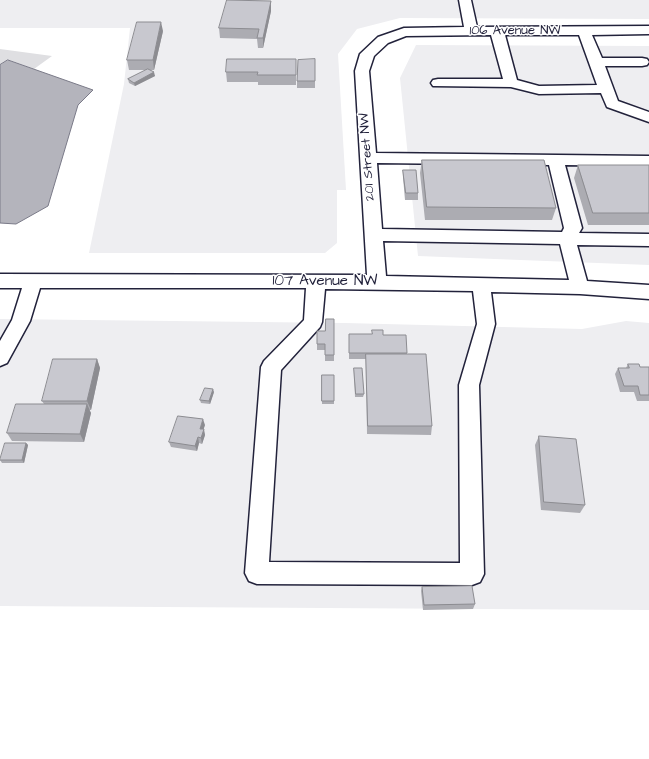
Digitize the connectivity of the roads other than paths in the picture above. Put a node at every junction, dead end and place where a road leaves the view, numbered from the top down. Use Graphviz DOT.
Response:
graph roads {
  1 [pos="465,0"];
  2 [pos="584,30"];
  3 [pos="649,30"];
  4 [pos="471,31"];
  5 [pos="497,31"];
  6 [pos="383,40"];
  7 [pos="596,62"];
  8 [pos="642,62"];
  9 [pos="438,83"];
  10 [pos="511,83"];
  11 [pos="606,89"];
  12 [pos="649,117"];
  13 [pos="368,158"];
  14 [pos="556,160"];
  15 [pos="649,161"];
  16 [pos="373,235"];
  17 [pos="567,239"];
  18 [pos="649,240"];
  19 [pos="0,281"];
  20 [pos="33,281"];
  21 [pos="316,282"];
  22 [pos="377,282"];
  23 [pos="481,285"];
  24 [pos="580,287"];
  25 [pos="649,292"];
  26 [pos="0,358"];
  1 -- 4 [label="street"];
  2 -- 3 [label="street, 106 Avenue NW"];
  2 -- 5 [label="street, 106 Avenue NW"];
  2 -- 7 [label="street"];
  4 -- 5 [label="street, 106 Avenue NW"];
  4 -- 6 [label="street, 106 Avenue NW"];
  5 -- 10 [label="street"];
  6 -- 13 [label="street, 201 Street NW"];
  7 -- 8 [label="street"];
  7 -- 11 [label="street"];
  9 -- 10 [label="street"];
  10 -- 11 [label="street"];
  11 -- 12 [label="street"];
  13 -- 14 [label="street"];
  13 -- 16 [label="street, 201 Street NW"];
  14 -- 15 [label="street"];
  14 -- 17 [label="street"];
  16 -- 17 [label="street"];
  16 -- 22 [label="street, 201 Street NW"];
  17 -- 18 [label="street"];
  17 -- 24 [label="street"];
  19 -- 20 [label="street, 107 Avenue NW"];
  20 -- 21 [label="street, 107 Avenue NW"];
  20 -- 26 [label="street"];
  21 -- 22 [label="street, 107 Avenue NW"];
  21 -- 23 [label="street"];
  22 -- 23 [label="street, 107 Avenue NW"];
  23 -- 24 [label="street, 107 Avenue NW"];
  24 -- 25 [label="street, 107 Avenue NW"];
}
